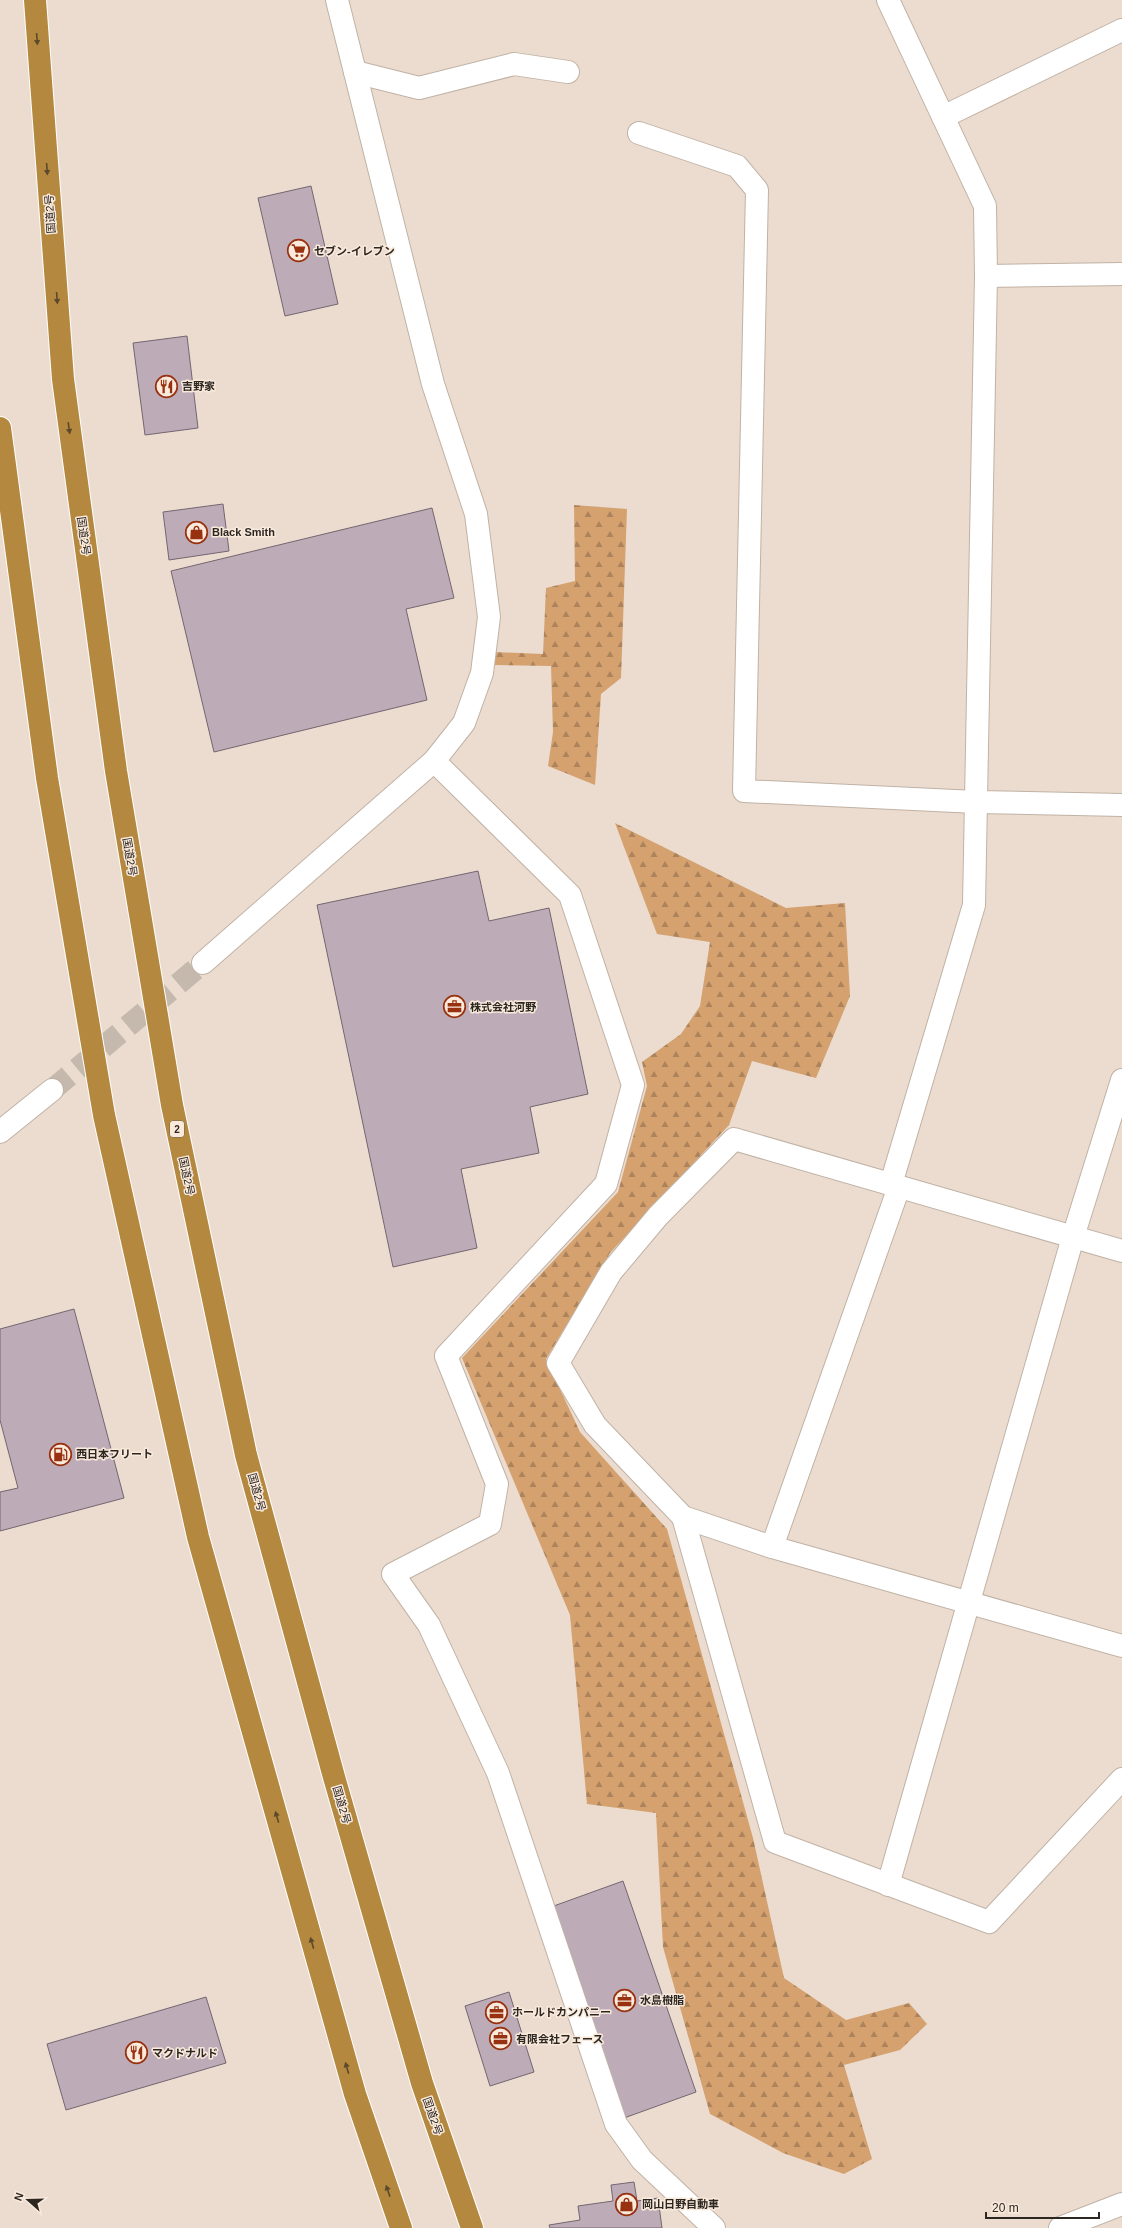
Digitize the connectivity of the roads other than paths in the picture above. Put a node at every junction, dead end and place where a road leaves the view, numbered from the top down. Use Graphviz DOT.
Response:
graph roads {
  1 [pos="35,0"];
  2 [pos="337,0"];
  3 [pos="888,0"];
  4 [pos="1122,30"];
  5 [pos="355,72"];
  6 [pos="568,72"];
  7 [pos="943,117"];
  8 [pos="639,133"];
  9 [pos="1122,274"];
  10 [pos="986,276"];
  11 [pos="0,428"];
  12 [pos="434,761"];
  13 [pos="976,802"];
  14 [pos="1122,806"];
  15 [pos="203,963"];
  16 [pos="1122,1080"];
  17 [pos="52,1090"];
  18 [pos="0,1132"];
  19 [pos="895,1185"];
  20 [pos="1073,1237"];
  21 [pos="1122,1251"];
  22 [pos="683,1517"];
  23 [pos="772,1547"];
  24 [pos="970,1603"];
  25 [pos="1122,1646"];
  26 [pos="1122,1779"];
  27 [pos="888,1885"];
  28 [pos="1122,2204"];
  29 [pos="401,2228"];
  30 [pos="472,2228"];
  31 [pos="714,2228"];
  32 [pos="1060,2228"];
  1 -- 30 [label="highway, 国道2号 / 2, one-way"];
  2 -- 5 [label="street"];
  3 -- 7 [label="street"];
  4 -- 7 [label="street"];
  5 -- 6 [label="street"];
  5 -- 12 [label="street"];
  7 -- 10 [label="street"];
  8 -- 13 [label="street"];
  9 -- 10 [label="street"];
  10 -- 13 [label="street"];
  29 -- 11 [label="highway, one-way"];
  12 -- 15 [label="street"];
  12 -- 31 [label="street"];
  13 -- 14 [label="street"];
  13 -- 19 [label="street"];
  16 -- 20 [label="street"];
  17 -- 18 [label="street"];
  19 -- 20 [label="street"];
  19 -- 22 [label="street"];
  19 -- 23 [label="street"];
  20 -- 21 [label="street"];
  20 -- 24 [label="street"];
  22 -- 23 [label="street"];
  22 -- 27 [label="street"];
  23 -- 24 [label="street"];
  24 -- 25 [label="street"];
  24 -- 27 [label="street"];
  26 -- 27 [label="street"];
  28 -- 32 [label="street"];
}
